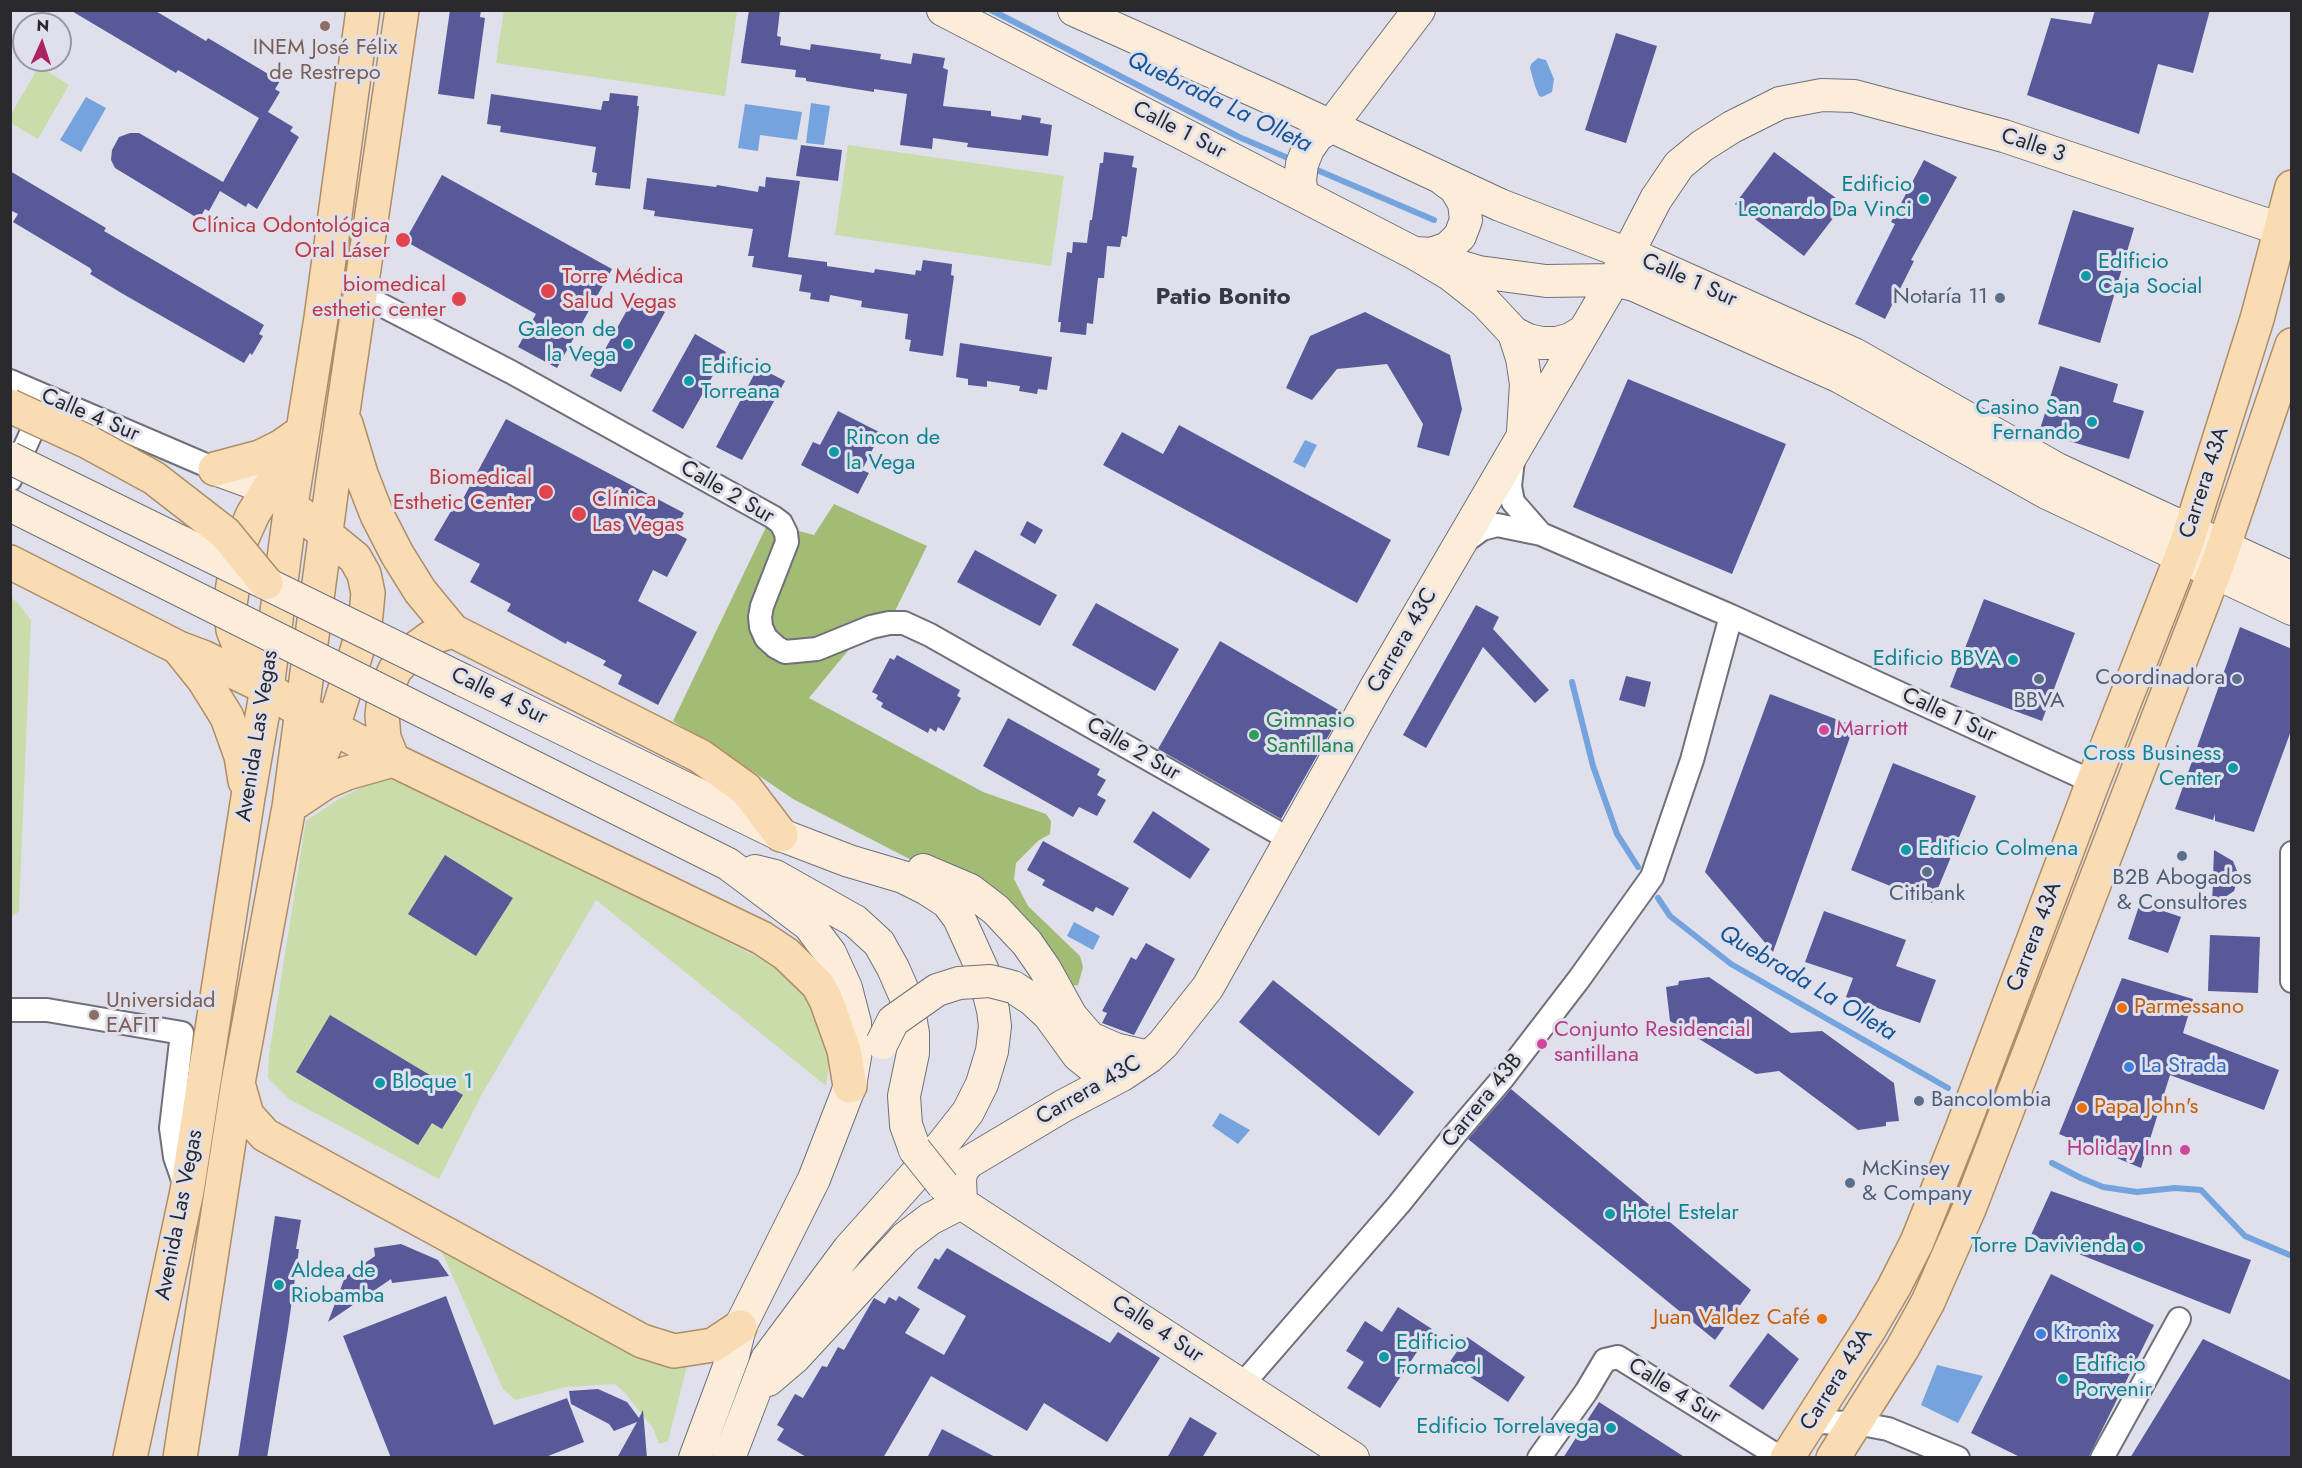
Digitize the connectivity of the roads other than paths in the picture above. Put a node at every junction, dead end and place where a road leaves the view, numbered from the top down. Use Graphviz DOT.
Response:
graph roads {
  1 [pos="363,10"];
  2 [pos="402,10"];
  3 [pos="943,10"];
  4 [pos="1419,10"];
  5 [pos="1075,11"];
  6 [pos="1780,103"];
  7 [pos="1330,127"];
  8 [pos="1441,178"];
  9 [pos="2292,187"];
  10 [pos="1302,195"];
  11 [pos="2280,230"];
  12 [pos="1414,253"];
  13 [pos="1621,267"];
  14 [pos="362,295"];
  15 [pos="1584,331"];
  16 [pos="1514,333"];
  17 [pos="2292,345"];
  18 [pos="10,381"];
  19 [pos="48,398"];
  20 [pos="10,406"];
  21 [pos="344,414"];
  22 [pos="303,431"];
  23 [pos="1518,445"];
  24 [pos="10,458"];
  25 [pos="215,469"];
  26 [pos="10,480"];
  27 [pos="271,503"];
  28 [pos="10,505"];
  29 [pos="327,534"];
  30 [pos="1541,534"];
  31 [pos="2186,543"];
  32 [pos="1460,545"];
  33 [pos="2220,559"];
  34 [pos="10,562"];
  35 [pos="2292,578"];
  36 [pos="266,583"];
  37 [pos="2292,609"];
  38 [pos="1731,616"];
  39 [pos="453,631"];
  40 [pos="179,648"];
  41 [pos="266,691"];
  42 [pos="303,711"];
  43 [pos="333,728"];
  44 [pos="393,760"];
  45 [pos="2093,782"];
  46 [pos="248,797"];
  47 [pos="289,807"];
  48 [pos="781,835"];
  49 [pos="1291,840"];
  50 [pos="2292,853"];
  51 [pos="849,861"];
  52 [pos="728,864"];
  53 [pos="2292,981"];
  54 [pos="10,1010"];
  55 [pos="1149,1057"];
  56 [pos="1122,1075"];
  57 [pos="238,1083"];
  58 [pos="850,1086"];
  59 [pos="187,1191"];
  60 [pos="952,1194"];
  61 [pos="2179,1319"];
  62 [pos="736,1342"];
  63 [pos="1242,1386"];
  64 [pos="753,1392"];
  65 [pos="1810,1422"];
  66 [pos="1856,1423"];
  67 [pos="130,1458"];
  68 [pos="180,1458"];
  69 [pos="694,1458"];
  70 [pos="729,1458"];
  71 [pos="1353,1458"];
  72 [pos="1539,1458"];
  73 [pos="1781,1458"];
  74 [pos="1787,1458"];
  75 [pos="1833,1458"];
  76 [pos="1958,1458"];
  77 [pos="2102,1458"];
  1 -- 22 [label="main road, Avenida Las Vegas"];
  2 -- 14 [label="main road, Avenida Las Vegas"];
  3 -- 10 [label="street, Calle 1 Sur"];
  4 -- 7 [label="street"];
  5 -- 7 [label="street, Calle 1 Sur"];
  6 -- 11 [label="street, Calle 3"];
  6 -- 13 [label="street, Carrera 43C"];
  7 -- 8 [label="street, Calle 1 Sur"];
  7 -- 10 [label="street"];
  8 -- 12 [label="street"];
  8 -- 13 [label="street, Calle 1 Sur"];
  9 -- 11 [label="main road, Carrera 43A"];
  10 -- 12 [label="street, Calle 1 Sur"];
  11 -- 31 [label="main road, Carrera 43A"];
  12 -- 13 [label="street, Calle 1 Sur"];
  12 -- 16 [label="street, Calle 1 Sur"];
  13 -- 15 [label="street, Carrera 43C"];
  13 -- 31 [label="street, Calle 1 Sur"];
  14 -- 21 [label="main road, Avenida Las Vegas"];
  14 -- 49 [label="street, Calle 2 Sur"];
  15 -- 16 [label="street, Calle 1 Sur"];
  15 -- 23 [label="street, Carrera 43C"];
  16 -- 23 [label="street, Calle 1 Sur"];
  17 -- 33 [label="main road, Carrera 43A"];
  18 -- 19 [label="street, Calle 4 Sur"];
  19 -- 25 [label="street, Calle 4 Sur"];
  19 -- 26 [label="street"];
  20 -- 36 [label="main road, bridge"];
  21 -- 29 [label="main road, Avenida Las Vegas"];
  21 -- 39 [label="main road"];
  22 -- 25 [label="main road"];
  22 -- 27 [label="main road, Avenida Las Vegas"];
  23 -- 30 [label="street, Calle 1 Sur"];
  23 -- 32 [label="street, Carrera 43C"];
  24 -- 36 [label="street, Calle 4 Sur, bridge"];
  25 -- 27 [label="main road"];
  27 -- 29 [label="main road"];
  27 -- 41 [label="main road, Avenida Las Vegas"];
  27 -- 41 [label="main road"];
  28 -- 52 [label="street, Calle 4 Sur, bridge"];
  29 -- 42 [label="main road, Avenida Las Vegas"];
  29 -- 43 [label="main road"];
  30 -- 32 [label="street, Calle 1 Sur"];
  30 -- 38 [label="street, Calle 1 Sur"];
  31 -- 33 [label="street, Calle 1 Sur"];
  31 -- 45 [label="main road, Carrera 43A"];
  32 -- 49 [label="street, Carrera 43C"];
  33 -- 35 [label="street, Calle 1 Sur"];
  33 -- 37 [label="street, Calle 1 Sur"];
  33 -- 66 [label="main road, Carrera 43A"];
  34 -- 40 [label="main road"];
  36 -- 48 [label="street, Calle 4 Sur, bridge"];
  38 -- 45 [label="street, Calle 1 Sur"];
  38 -- 63 [label="street, Carrera 43B"];
  39 -- 44 [label="main road"];
  39 -- 48 [label="main road"];
  40 -- 41 [label="main road"];
  40 -- 46 [label="main road"];
  41 -- 42 [label="main road"];
  41 -- 46 [label="main road, Avenida Las Vegas"];
  42 -- 43 [label="main road"];
  42 -- 47 [label="main road, Avenida Las Vegas"];
  43 -- 44 [label="main road"];
  43 -- 47 [label="main road"];
  44 -- 47 [label="main road"];
  44 -- 58 [label="main road"];
  45 -- 65 [label="main road, Carrera 43A"];
  46 -- 59 [label="main road, Avenida Las Vegas"];
  47 -- 57 [label="main road, Avenida Las Vegas"];
  48 -- 51 [label="street, Calle 4 Sur"];
  49 -- 55 [label="street, Carrera 43C"];
  50 -- 53 [label="street"];
  51 -- 55 [label="street"];
  51 -- 64 [label="street, Calle 4 Sur"];
  52 -- 58 [label="street"];
  52 -- 60 [label="street, Calle 4 Sur, bridge"];
  54 -- 59 [label="street"];
  55 -- 56 [label="street, Carrera 43C"];
  56 -- 60 [label="street, Carrera 43C"];
  56 -- 62 [label="street, bridge"];
  57 -- 62 [label="main road"];
  57 -- 68 [label="main road, Avenida Las Vegas"];
  58 -- 62 [label="street"];
  59 -- 67 [label="main road, Avenida Las Vegas"];
  60 -- 63 [label="street, Calle 4 Sur"];
  60 -- 64 [label="street"];
  61 -- 77 [label="street"];
  62 -- 69 [label="street"];
  63 -- 71 [label="street, Calle 4 Sur"];
  64 -- 70 [label="street"];
  65 -- 66 [label="street"];
  65 -- 74 [label="main road, Carrera 43A"];
  66 -- 75 [label="main road, Carrera 43A"];
  66 -- 76 [label="street"];
  72 -- 73 [label="street, Calle 4 Sur"];
}
